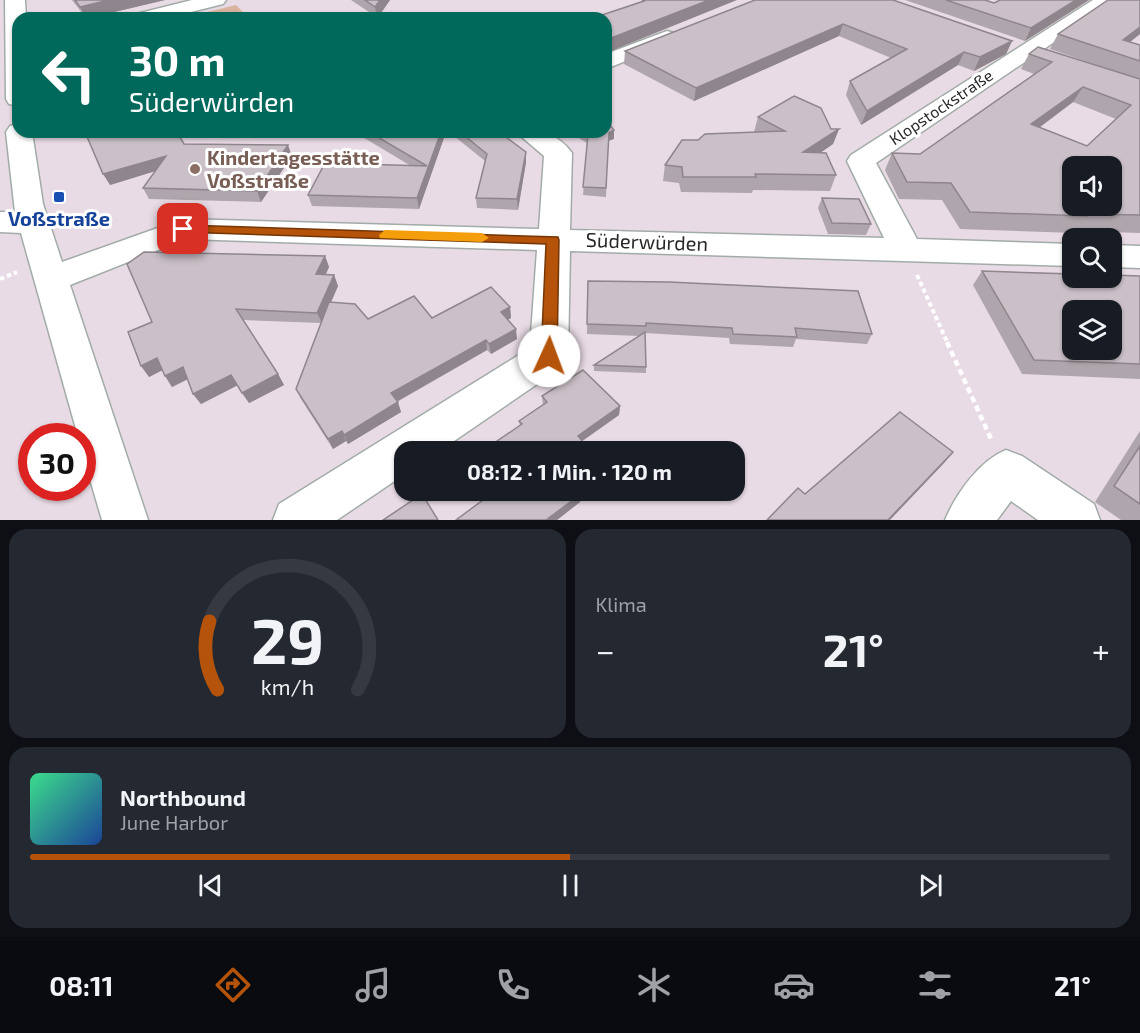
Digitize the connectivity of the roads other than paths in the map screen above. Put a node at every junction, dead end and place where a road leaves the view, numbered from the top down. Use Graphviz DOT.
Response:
graph roads {
  1 [pos="216,0"];
  2 [pos="1106,0"];
  3 [pos="167,12"];
  4 [pos="683,31"];
  5 [pos="612,60"];
  6 [pos="20,138"];
  7 [pos="537,138"];
  8 [pos="17,223"];
  9 [pos="553,240"];
  10 [pos="906,250"];
  11 [pos="1062,255"];
  12 [pos="1122,256"];
  13 [pos="1140,257"];
  14 [pos="51,279"];
  15 [pos="125,520"];
  16 [pos="296,520"];
  17 [pos="968,520"];
  18 [pos="1077,520"];
  1 -- 3 [label="street"];
  2 -- 10 [label="street, Klopstockstraße"];
  4 -- 5 [label="street"];
  6 -- 8 [label="street"];
  7 -- 9 [label="street"];
  8 -- 14 [label="street"];
  9 -- 10 [label="street, Süderwürden"];
  9 -- 14 [label="street, Süderwürden"];
  9 -- 16 [label="street"];
  10 -- 11 [label="street, Süderwürden"];
  12 -- 13 [label="street"];
  14 -- 15 [label="street"];
  17 -- 18 [label="street"];
}
